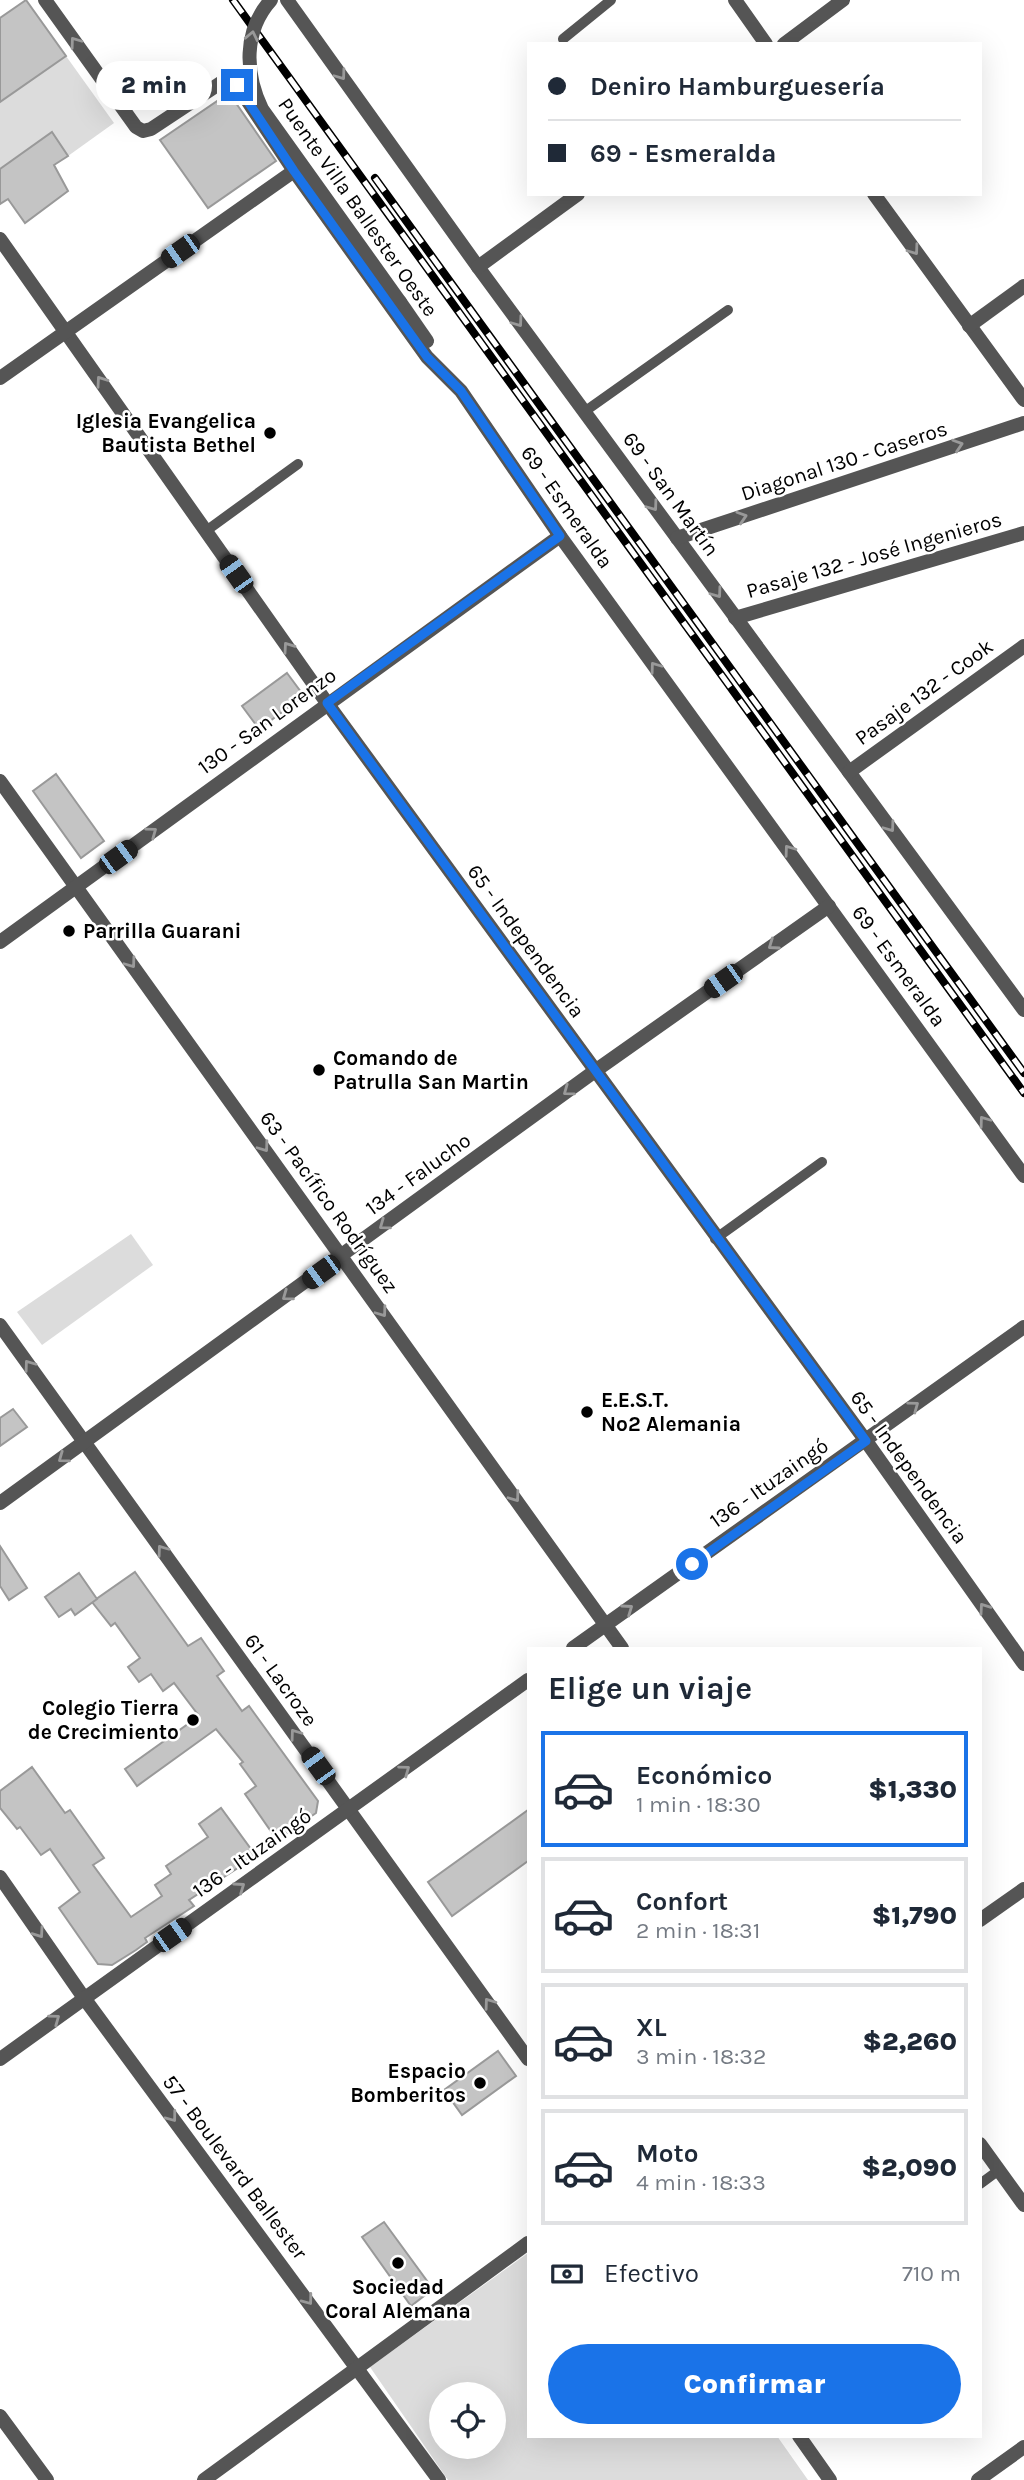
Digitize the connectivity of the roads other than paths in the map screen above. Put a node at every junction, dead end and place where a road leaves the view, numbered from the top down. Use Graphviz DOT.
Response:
graph roads {
  1 [pos="45,0"];
  2 [pos="271,0"];
  3 [pos="287,0"];
  4 [pos="611,0"];
  5 [pos="735,0"];
  6 [pos="843,0"];
  7 [pos="563,40"];
  8 [pos="765,42"];
  9 [pos="787,42"];
  10 [pos="294,171"];
  11 [pos="575,196"];
  12 [pos="875,196"];
  13 [pos="0,239"];
  14 [pos="478,267"];
  15 [pos="1024,286"];
  16 [pos="728,310"];
  17 [pos="969,326"];
  18 [pos="65,330"];
  19 [pos="0,378"];
  20 [pos="461,391"];
  21 [pos="1024,400"];
  22 [pos="584,412"];
  23 [pos="1024,424"];
  24 [pos="298,464"];
  25 [pos="206,531"];
  26 [pos="1024,533"];
  27 [pos="560,536"];
  28 [pos="677,538"];
  29 [pos="735,618"];
  30 [pos="1024,646"];
  31 [pos="327,703"];
  32 [pos="849,772"];
  33 [pos="0,780"];
  34 [pos="77,887"];
  35 [pos="829,906"];
  36 [pos="0,942"];
  37 [pos="1024,1010"];
  38 [pos="595,1071"];
  39 [pos="822,1162"];
  40 [pos="1024,1176"];
  41 [pos="715,1239"];
  42 [pos="343,1256"];
  43 [pos="0,1325"];
  44 [pos="1024,1327"];
  45 [pos="866,1441"];
  46 [pos="84,1443"];
  47 [pos="0,1503"];
  48 [pos="605,1625"];
  49 [pos="574,1647"];
  50 [pos="621,1647"];
  51 [pos="1024,1664"];
  52 [pos="527,1681"];
  53 [pos="349,1810"];
  54 [pos="0,1877"];
  55 [pos="1024,1889"];
  56 [pos="982,1919"];
  57 [pos="84,1998"];
  58 [pos="527,2058"];
  59 [pos="0,2059"];
  60 [pos="982,2147"];
  61 [pos="999,2170"];
  62 [pos="982,2183"];
  63 [pos="1024,2206"];
  64 [pos="527,2244"];
  65 [pos="359,2368"];
  66 [pos="0,2416"];
  67 [pos="800,2438"];
  68 [pos="1024,2447"];
  69 [pos="47,2480"];
  70 [pos="204,2480"];
  71 [pos="439,2480"];
  72 [pos="830,2480"];
  73 [pos="978,2480"];
  10 -- 1 [label="street, 69 - Esmeralda, one-way"];
  20 -- 2 [label="street, Puente Villa Ballester Oeste, one-way, bridge"];
  3 -- 14 [label="street, 69 - San Martín, one-way"];
  4 -- 7 [label="lane"];
  5 -- 8 [label="street"];
  6 -- 9 [label="street"];
  10 -- 18 [label="street"];
  10 -- 20 [label="street, 69 - Esmeralda"];
  11 -- 14 [label="street"];
  12 -- 17 [label="street, one-way"];
  13 -- 18 [label="street, 65 - Independencia"];
  14 -- 22 [label="street, 69 - San Martín, one-way"];
  15 -- 17 [label="street"];
  16 -- 22 [label="lane"];
  17 -- 21 [label="street"];
  18 -- 19 [label="street"];
  25 -- 18 [label="street, 65 - Independencia, one-way"];
  20 -- 27 [label="street, 69 - Esmeralda"];
  22 -- 28 [label="street, 69 - San Martín, one-way"];
  28 -- 23 [label="street, Diagonal 130 - Caseros, one-way"];
  24 -- 25 [label="lane"];
  31 -- 25 [label="street, 65 - Independencia, one-way"];
  26 -- 29 [label="street, Pasaje 132 - José Ingenieros"];
  27 -- 31 [label="street, 130 - San Lorenzo"];
  35 -- 27 [label="street, 69 - Esmeralda, one-way"];
  28 -- 29 [label="street, 69 - San Martín, one-way"];
  29 -- 32 [label="street, 69 - San Martín"];
  30 -- 32 [label="street, Pasaje 132 - Cook"];
  34 -- 31 [label="street, 130 - San Lorenzo, one-way"];
  31 -- 38 [label="street, 65 - Independencia"];
  32 -- 37 [label="street, 69 - San Martín, one-way"];
  33 -- 34 [label="street, 63 - Pacífico Rodríguez"];
  34 -- 36 [label="street, 130 - San Lorenzo"];
  34 -- 42 [label="street, 63 - Pacífico Rodríguez, one-way"];
  35 -- 38 [label="street, 134 - Falucho, one-way"];
  40 -- 35 [label="street, 69 - Esmeralda, one-way"];
  38 -- 41 [label="street, 65 - Independencia"];
  38 -- 42 [label="street, 134 - Falucho, one-way"];
  39 -- 41 [label="lane"];
  41 -- 45 [label="street, 65 - Independencia"];
  42 -- 46 [label="street, 134 - Falucho, one-way"];
  42 -- 48 [label="street, 63 - Pacífico Rodríguez, one-way"];
  46 -- 43 [label="street, 61 - Lacroze, one-way"];
  45 -- 44 [label="street, 136 - Ituzaingó, one-way"];
  48 -- 45 [label="street, 136 - Ituzaingó, one-way"];
  51 -- 45 [label="street, 65 - Independencia, one-way"];
  46 -- 47 [label="street, 134 - Falucho, one-way"];
  53 -- 46 [label="street, 61 - Lacroze, one-way"];
  48 -- 49 [label="street, 136 - Ituzaingó"];
  48 -- 50 [label="street, 63 - Pacífico Rodríguez"];
  53 -- 52 [label="street, 136 - Ituzaingó, one-way"];
  57 -- 53 [label="street, 136 - Ituzaingó, one-way"];
  58 -- 53 [label="street, 61 - Lacroze, one-way"];
  54 -- 57 [label="street, 57 - Boulevard Ballester, one-way"];
  55 -- 56 [label="street"];
  59 -- 57 [label="street, 136 - Ituzaingó, one-way"];
  57 -- 65 [label="street, 57 - Boulevard Ballester, one-way"];
  60 -- 61 [label="street"];
  61 -- 62 [label="lane"];
  61 -- 63 [label="street"];
  64 -- 65 [label="street"];
  65 -- 70 [label="street"];
  65 -- 71 [label="street, 57 - Boulevard Ballester"];
  66 -- 69 [label="street"];
  67 -- 72 [label="street"];
  68 -- 73 [label="street"];
}
